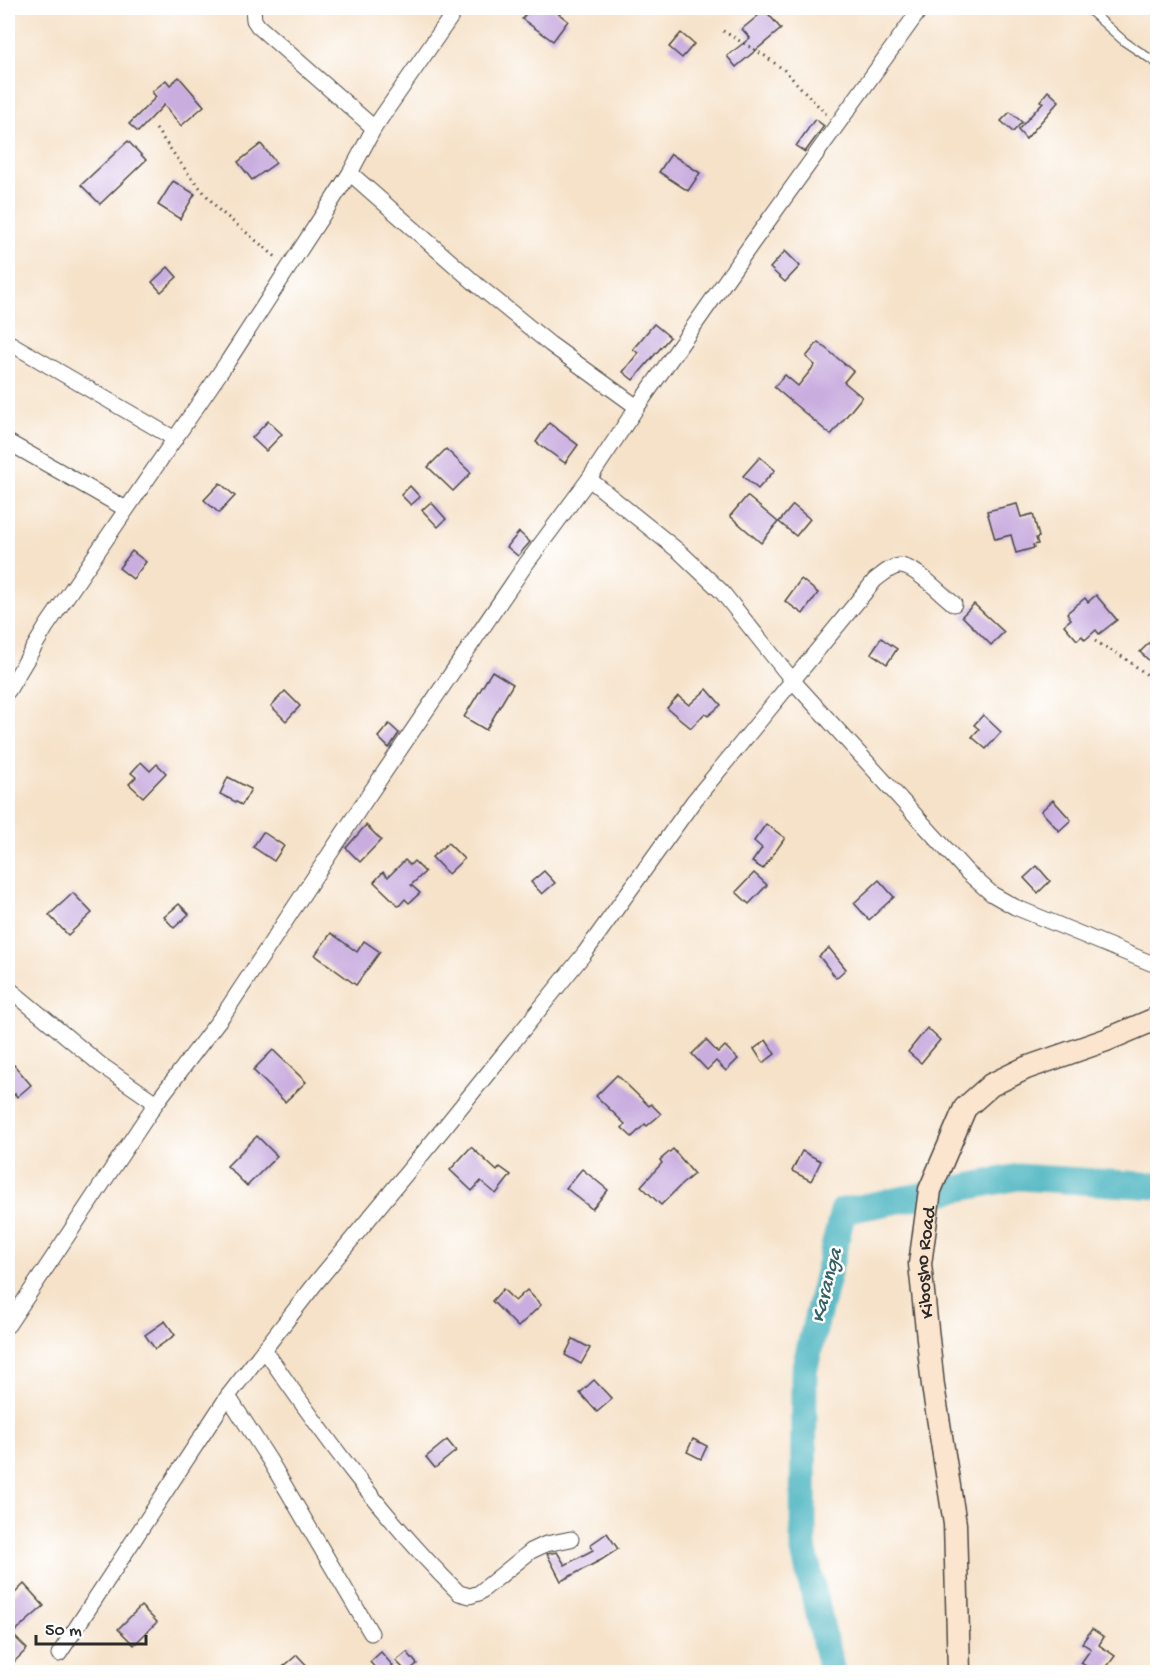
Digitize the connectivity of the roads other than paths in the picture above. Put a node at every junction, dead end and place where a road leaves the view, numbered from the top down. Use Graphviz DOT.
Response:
graph roads {
  1 [pos="253,8"];
  2 [pos="457,8"];
  3 [pos="921,8"];
  4 [pos="1087,8"];
  5 [pos="1158,64"];
  6 [pos="374,128"];
  7 [pos="350,173"];
  8 [pos="8,342"];
  9 [pos="637,407"];
  10 [pos="175,439"];
  11 [pos="8,442"];
  12 [pos="590,479"];
  13 [pos="126,509"];
  14 [pos="954,604"];
  15 [pos="793,681"];
  16 [pos="8,691"];
  17 [pos="1158,966"];
  18 [pos="8,988"];
  19 [pos="1158,1018"];
  20 [pos="156,1103"];
  21 [pos="8,1325"];
  22 [pos="264,1349"];
  23 [pos="228,1396"];
  24 [pos="571,1539"];
  25 [pos="371,1633"];
  26 [pos="58,1654"];
  27 [pos="958,1672"];
  1 -- 6 [label="street"];
  2 -- 6 [label="street"];
  3 -- 9 [label="street"];
  4 -- 5 [label="lane"];
  6 -- 7 [label="street"];
  7 -- 9 [label="street"];
  7 -- 10 [label="street"];
  8 -- 10 [label="street"];
  9 -- 12 [label="street"];
  10 -- 13 [label="street"];
  11 -- 13 [label="street"];
  12 -- 15 [label="street"];
  12 -- 20 [label="street"];
  13 -- 16 [label="street"];
  14 -- 15 [label="street"];
  15 -- 17 [label="street"];
  15 -- 22 [label="street"];
  18 -- 20 [label="street"];
  19 -- 27 [label="main road, Kibosho Road"];
  20 -- 21 [label="street"];
  22 -- 23 [label="street"];
  22 -- 24 [label="street"];
  23 -- 25 [label="street"];
  23 -- 26 [label="street"];
}
